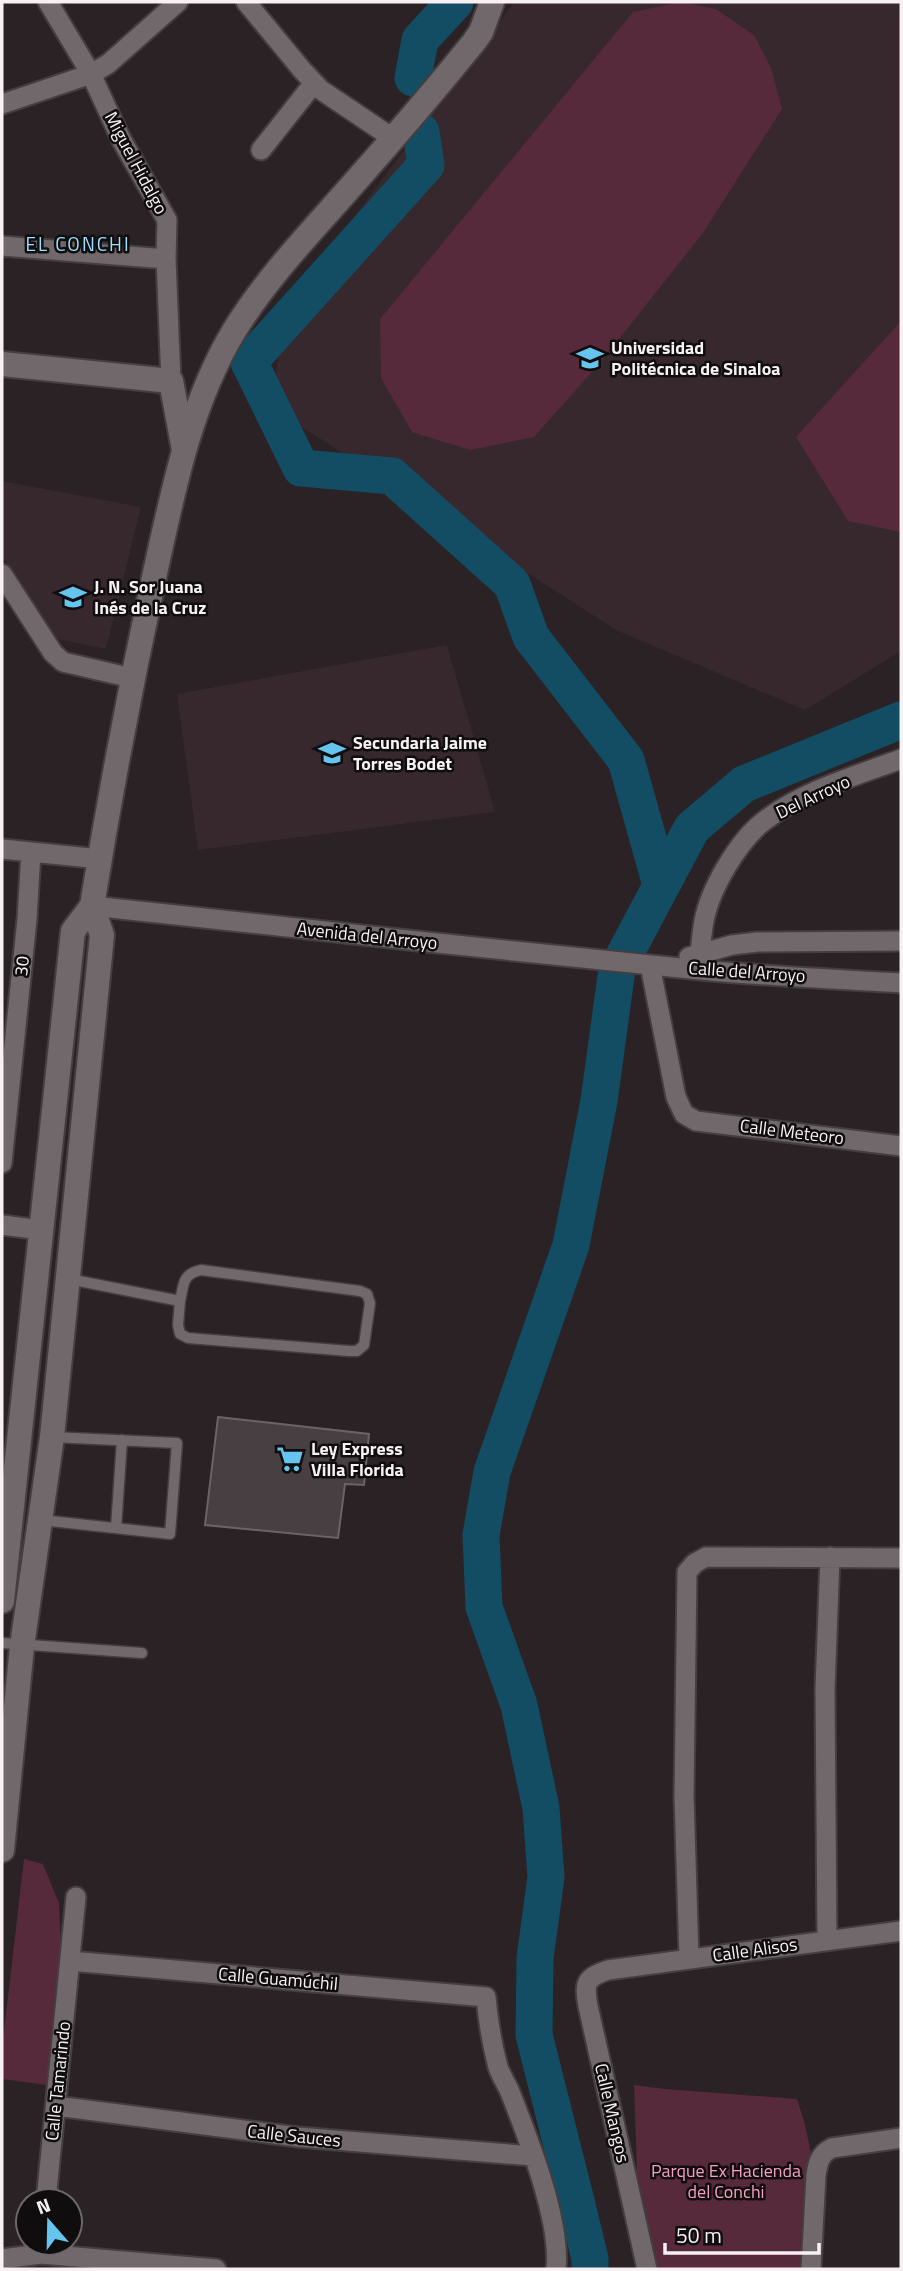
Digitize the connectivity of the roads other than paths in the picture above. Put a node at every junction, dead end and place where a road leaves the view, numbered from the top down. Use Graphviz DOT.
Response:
graph roads {
  1 [pos="48,2"];
  2 [pos="178,2"];
  3 [pos="246,2"];
  4 [pos="492,2"];
  5 [pos="91,74"];
  6 [pos="314,83"];
  7 [pos="2,104"];
  8 [pos="394,139"];
  9 [pos="261,150"];
  10 [pos="2,246"];
  11 [pos="166,259"];
  12 [pos="2,365"];
  13 [pos="171,381"];
  14 [pos="185,452"];
  15 [pos="2,574"];
  16 [pos="132,677"];
  17 [pos="901,759"];
  18 [pos="2,849"];
  19 [pos="31,852"];
  20 [pos="100,859"];
  21 [pos="92,906"];
  22 [pos="901,941"];
  23 [pos="700,962"];
  24 [pos="652,965"];
  25 [pos="901,982"];
  26 [pos="901,1146"];
  27 [pos="2,1163"];
  28 [pos="2,1225"];
  29 [pos="41,1230"];
  30 [pos="68,1279"];
  31 [pos="180,1301"];
  32 [pos="52,1437"];
  33 [pos="122,1440"];
  34 [pos="41,1520"];
  35 [pos="116,1528"];
  36 [pos="830,1558"];
  37 [pos="901,1558"];
  38 [pos="3,1566"];
  39 [pos="35,1569"];
  40 [pos="2,1601"];
  41 [pos="12,1645"];
  42 [pos="142,1653"];
  43 [pos="2,1850"];
  44 [pos="76,1897"];
  45 [pos="901,1931"];
  46 [pos="827,1940"];
  47 [pos="689,1958"];
  48 [pos="70,1961"];
  49 [pos="608,1970"];
  50 [pos="55,2106"];
  51 [pos="901,2138"];
  52 [pos="533,2156"];
  53 [pos="48,2187"];
  54 [pos="22,2257"];
  55 [pos="66,2257"];
  56 [pos="2,2259"];
  57 [pos="216,2269"];
  58 [pos="556,2269"];
  59 [pos="647,2269"];
  60 [pos="811,2269"];
  1 -- 5 [label="street, Miguel Hidalgo"];
  2 -- 5 [label="street"];
  3 -- 6 [label="street"];
  4 -- 8 [label="street"];
  5 -- 7 [label="street"];
  5 -- 11 [label="street, Miguel Hidalgo"];
  6 -- 8 [label="street"];
  6 -- 9 [label="street"];
  8 -- 14 [label="street"];
  10 -- 11 [label="street"];
  11 -- 13 [label="street, Miguel Hidalgo"];
  12 -- 13 [label="street"];
  13 -- 14 [label="street"];
  14 -- 16 [label="street"];
  15 -- 16 [label="street"];
  16 -- 20 [label="street"];
  17 -- 23 [label="street, Del Arroyo"];
  18 -- 19 [label="street"];
  19 -- 20 [label="street"];
  19 -- 27 [label="street, 30"];
  20 -- 21 [label="street"];
  21 -- 24 [label="street, Avenida del Arroyo"];
  21 -- 29 [label="street"];
  21 -- 30 [label="street"];
  22 -- 23 [label="street, Calle del Arroyo"];
  23 -- 24 [label="street, Calle del Arroyo"];
  23 -- 25 [label="street, Calle del Arroyo"];
  24 -- 26 [label="street, Calle Meteoro"];
  28 -- 29 [label="street"];
  29 -- 38 [label="street"];
  30 -- 31 [label="lane"];
  30 -- 32 [label="street"];
  31 -- 31 [label="lane"];
  32 -- 33 [label="lane"];
  32 -- 34 [label="street"];
  33 -- 35 [label="lane"];
  33 -- 35 [label="lane"];
  34 -- 35 [label="lane"];
  34 -- 39 [label="street"];
  36 -- 37 [label="street"];
  36 -- 46 [label="street"];
  36 -- 47 [label="street"];
  38 -- 39 [label="street"];
  38 -- 40 [label="street"];
  39 -- 41 [label="street"];
  41 -- 42 [label="lane"];
  41 -- 43 [label="street"];
  44 -- 48 [label="street, Calle Tamarindo"];
  45 -- 46 [label="street, Calle Alisos"];
  46 -- 47 [label="street, Calle Alisos"];
  47 -- 49 [label="street, Calle Alisos"];
  48 -- 50 [label="street, Calle Tamarindo"];
  48 -- 52 [label="street, Calle Guamúchil"];
  49 -- 59 [label="street, Calle Mangos"];
  50 -- 52 [label="street, Calle Sauces"];
  50 -- 53 [label="street, Calle Tamarindo"];
  51 -- 60 [label="street"];
  52 -- 58 [label="street"];
  54 -- 56 [label="street"];
  55 -- 57 [label="street"];
}
